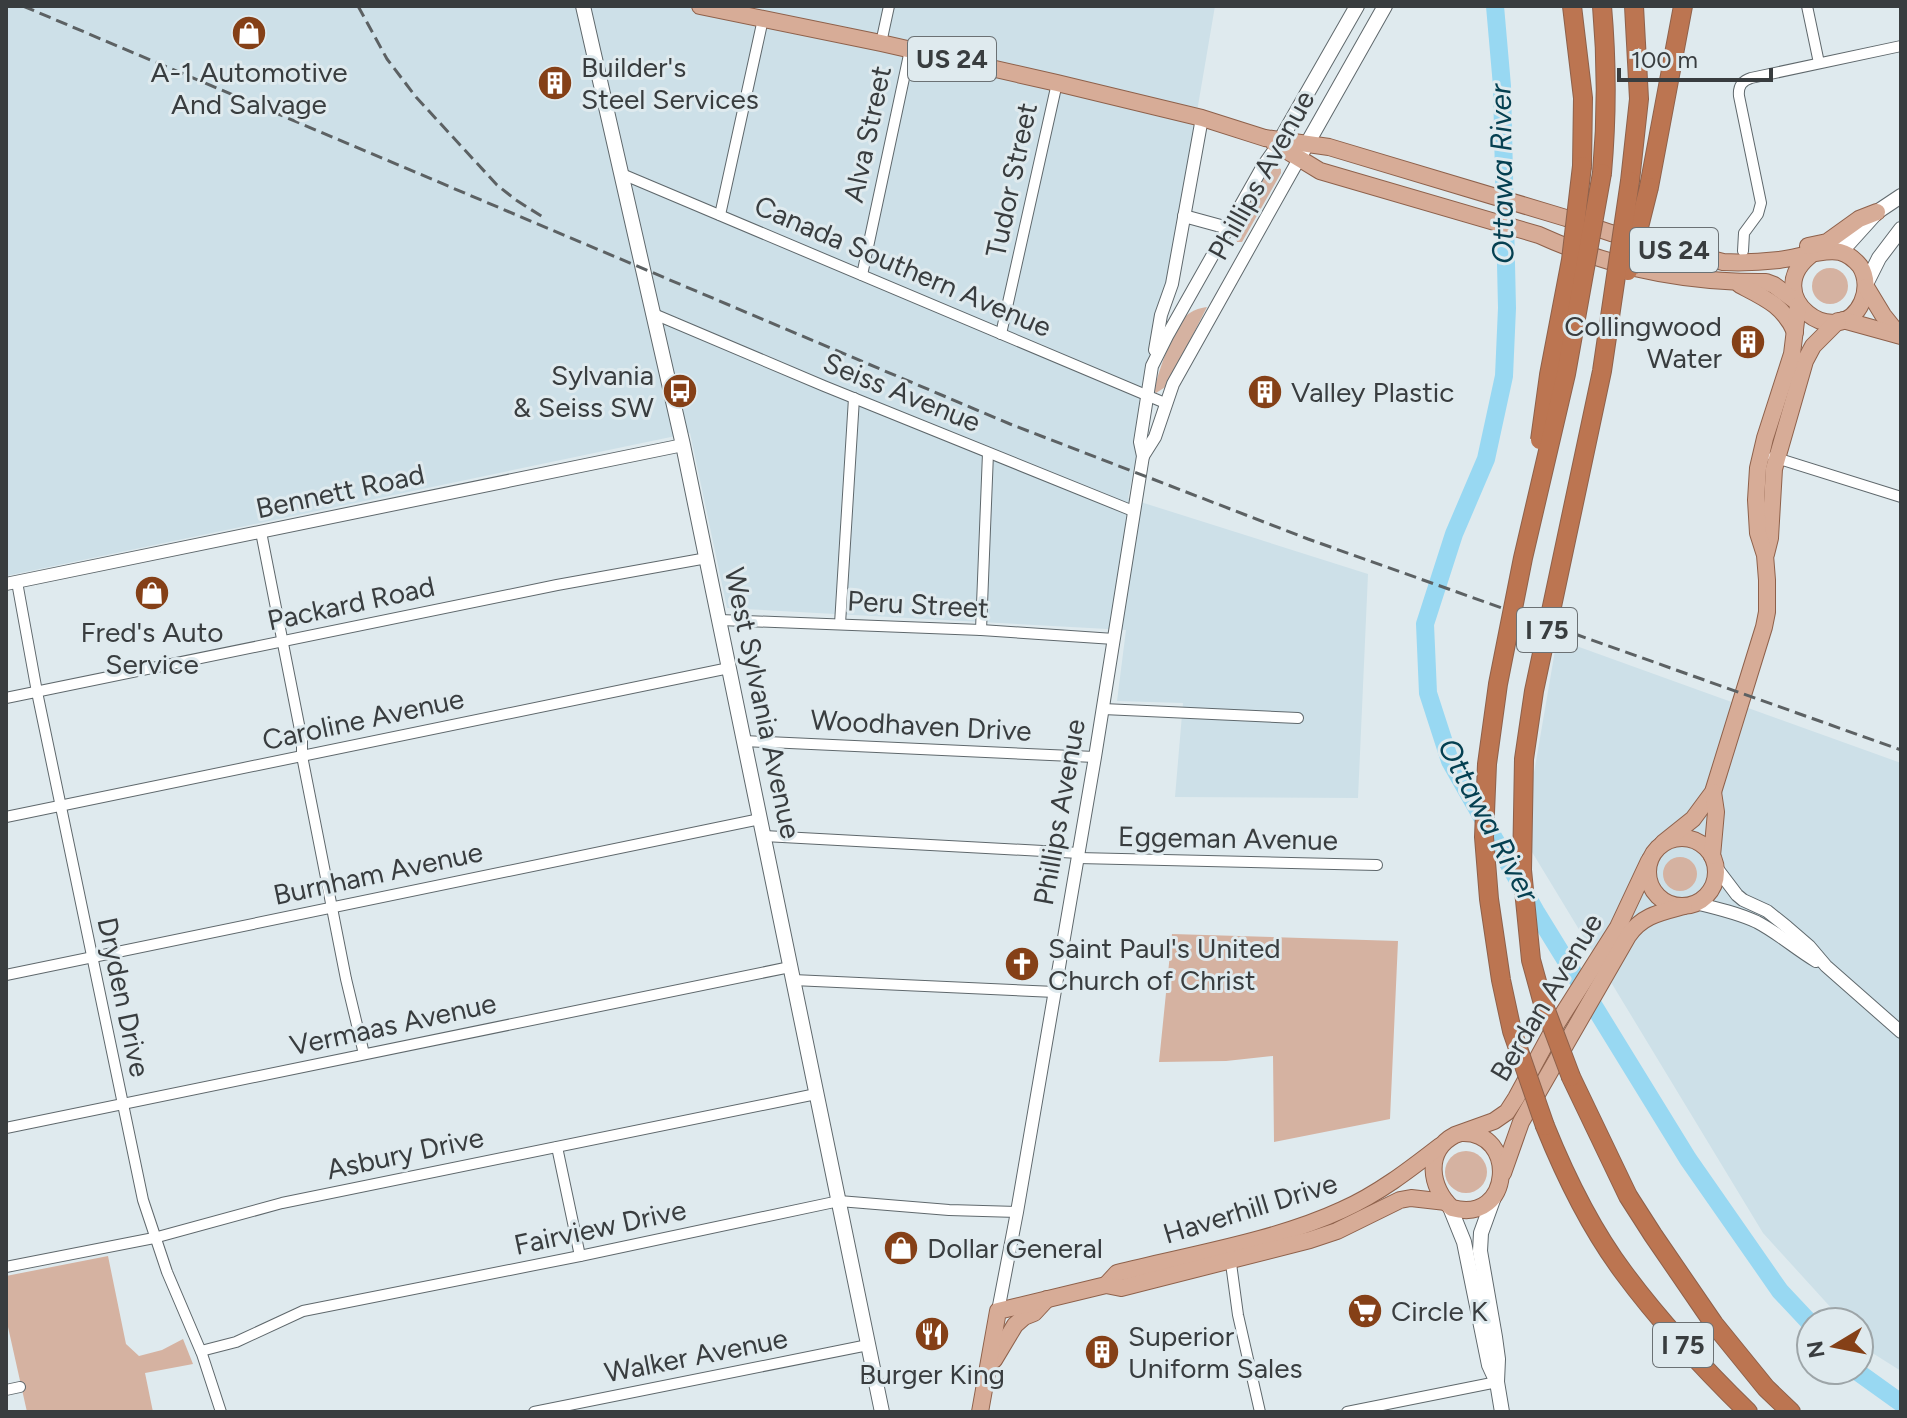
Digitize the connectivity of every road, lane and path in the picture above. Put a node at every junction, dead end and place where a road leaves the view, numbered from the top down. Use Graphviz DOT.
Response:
graph roads {
  1 [pos="583,6"];
  2 [pos="700,6"];
  3 [pos="889,6"];
  4 [pos="1357,6"];
  5 [pos="1385,6"];
  6 [pos="1572,6"];
  7 [pos="1602,6"];
  8 [pos="1634,6"];
  9 [pos="1683,6"];
  10 [pos="1807,6"];
  11 [pos="763,19"];
  12 [pos="881,43"];
  13 [pos="1901,46"];
  14 [pos="910,50"];
  15 [pos="1819,63"];
  16 [pos="1057,83"];
  17 [pos="1202,118"];
  18 [pos="1274,141"];
  19 [pos="1303,152"];
  20 [pos="622,174"];
  21 [pos="1901,196"];
  22 [pos="1877,212"];
  23 [pos="720,215"];
  24 [pos="1184,216"];
  25 [pos="1228,228"];
  26 [pos="1901,229"];
  27 [pos="1222,242"];
  28 [pos="1743,251"];
  29 [pos="1836,251"];
  30 [pos="1812,254"];
  31 [pos="1701,255"];
  32 [pos="1245,256"];
  33 [pos="862,275"];
  34 [pos="1735,283"];
  35 [pos="1866,286"];
  36 [pos="1192,293"];
  37 [pos="1798,303"];
  38 [pos="1215,308"];
  39 [pos="654,314"];
  40 [pos="1840,321"];
  41 [pos="1795,332"];
  42 [pos="1001,334"];
  43 [pos="1900,336"];
  44 [pos="1152,366"];
  45 [pos="1602,371"];
  46 [pos="1147,395"];
  47 [pos="854,398"];
  48 [pos="1165,403"];
  49 [pos="683,445"];
  50 [pos="988,453"];
  51 [pos="1143,456"];
  52 [pos="1768,456"];
  53 [pos="1901,497"];
  54 [pos="1133,511"];
  55 [pos="261,532"];
  56 [pos="707,558"];
  57 [pos="1523,558"];
  58 [pos="11,583"];
  59 [pos="720,620"];
  60 [pos="840,624"];
  61 [pos="981,630"];
  62 [pos="1114,639"];
  63 [pos="281,642"];
  64 [pos="729,668"];
  65 [pos="37,692"];
  66 [pos="6,698"];
  67 [pos="1103,709"];
  68 [pos="1298,718"];
  69 [pos="744,741"];
  70 [pos="302,756"];
  71 [pos="1095,757"];
  72 [pos="1713,792"];
  73 [pos="60,805"];
  74 [pos="6,817"];
  75 [pos="760,819"];
  76 [pos="764,836"];
  77 [pos="1663,843"];
  78 [pos="1079,856"];
  79 [pos="1649,861"];
  80 [pos="1713,861"];
  81 [pos="1377,865"];
  82 [pos="1690,905"];
  83 [pos="332,907"];
  84 [pos="91,957"];
  85 [pos="1826,966"];
  86 [pos="1600,971"];
  87 [pos="792,973"];
  88 [pos="6,975"];
  89 [pos="1055,992"];
  90 [pos="1901,1032"];
  91 [pos="364,1054"];
  92 [pos="816,1094"];
  93 [pos="122,1104"];
  94 [pos="6,1128"];
  95 [pos="1461,1133"];
  96 [pos="1444,1143"];
  97 [pos="557,1147"];
  98 [pos="1497,1190"];
  99 [pos="839,1201"];
  100 [pos="1448,1204"];
  101 [pos="1017,1212"];
  102 [pos="154,1238"];
  103 [pos="1225,1252"];
  104 [pos="580,1256"];
  105 [pos="6,1267"];
  106 [pos="1047,1299"];
  107 [pos="998,1311"];
  108 [pos="868,1345"];
  109 [pos="201,1351"];
  110 [pos="987,1372"];
  111 [pos="1497,1382"];
  112 [pos="20,1387"];
  113 [pos="6,1390"];
  114 [pos="221,1412"];
  115 [pos="534,1412"];
  116 [pos="882,1412"];
  117 [pos="980,1412"];
  118 [pos="1260,1412"];
  119 [pos="1347,1412"];
  120 [pos="1502,1412"];
  121 [pos="1748,1412"];
  122 [pos="1791,1412"];
  1 -- 20 [label="main road, West Sylvania Avenue"];
  2 -- 11 [label="main road, US 24"];
  3 -- 12 [label="street"];
  4 -- 18 [label="main road, Phillips Avenue"];
  5 -- 19 [label="main road, Phillips Avenue"];
  6 -- 57 [label="highway, bridge"];
  7 -- 57 [label="highway, I 75, bridge"];
  8 -- 45 [label="highway, I 75, bridge"];
  9 -- 45 [label="highway, bridge"];
  10 -- 15 [label="street"];
  11 -- 12 [label="main road, US 24"];
  11 -- 23 [label="street"];
  12 -- 14 [label="main road, US 24"];
  13 -- 15 [label="street"];
  14 -- 16 [label="main road, US 24"];
  14 -- 33 [label="street, Alva Street"];
  15 -- 28 [label="street"];
  16 -- 17 [label="main road, US 24"];
  16 -- 42 [label="street, Tudor Street"];
  17 -- 18 [label="main road, US 24"];
  17 -- 24 [label="street, Phillips Avenue"];
  18 -- 19 [label="main road, US 24"];
  18 -- 25 [label="street, Phillips Avenue"];
  19 -- 31 [label="main road, US 24"];
  19 -- 32 [label="street, Phillips Avenue"];
  19 -- 34 [label="main road, US 24"];
  20 -- 23 [label="street, Canada Southern Avenue"];
  20 -- 39 [label="main road, West Sylvania Avenue"];
  21 -- 22 [label="main road"];
  22 -- 28 [label="main road"];
  22 -- 29 [label="main road"];
  23 -- 33 [label="street, Canada Southern Avenue"];
  24 -- 25 [label="street"];
  24 -- 44 [label="street, Phillips Avenue"];
  25 -- 27 [label="street, Phillips Avenue"];
  26 -- 35 [label="main road"];
  27 -- 32 [label="street"];
  27 -- 36 [label="street, Phillips Avenue"];
  28 -- 31 [label="main road"];
  29 -- 30 [label="main road, US 24"];
  29 -- 35 [label="main road, US 24"];
  30 -- 31 [label="main road, US 24"];
  30 -- 37 [label="main road"];
  32 -- 38 [label="street, Phillips Avenue"];
  33 -- 42 [label="street, Canada Southern Avenue"];
  34 -- 37 [label="main road, US 24"];
  34 -- 41 [label="main road"];
  35 -- 40 [label="main road"];
  35 -- 43 [label="main road, US 24"];
  36 -- 38 [label="street"];
  36 -- 44 [label="street, Phillips Avenue"];
  37 -- 40 [label="main road, US 24"];
  37 -- 41 [label="main road"];
  38 -- 48 [label="street, Phillips Avenue"];
  39 -- 47 [label="street, Seiss Avenue"];
  39 -- 49 [label="main road, West Sylvania Avenue"];
  40 -- 43 [label="main road, US 24"];
  40 -- 52 [label="main road"];
  41 -- 52 [label="main road"];
  42 -- 46 [label="street, Canada Southern Avenue"];
  44 -- 46 [label="street, Phillips Avenue"];
  45 -- 122 [label="highway, I 75, bridge"];
  46 -- 48 [label="street, Canada Southern Avenue"];
  46 -- 51 [label="street, Phillips Avenue"];
  47 -- 50 [label="street, Seiss Avenue"];
  47 -- 60 [label="street"];
  48 -- 51 [label="street, Phillips Avenue"];
  49 -- 55 [label="street, Bennett Road"];
  49 -- 56 [label="main road, West Sylvania Avenue"];
  50 -- 54 [label="street, Seiss Avenue"];
  50 -- 61 [label="street"];
  51 -- 54 [label="street, Phillips Avenue"];
  52 -- 53 [label="street"];
  52 -- 72 [label="main road"];
  54 -- 62 [label="street, Phillips Avenue"];
  55 -- 58 [label="street, Bennett Road"];
  55 -- 63 [label="street"];
  56 -- 59 [label="main road, West Sylvania Avenue"];
  56 -- 63 [label="street, Packard Road"];
  57 -- 121 [label="highway, I 75, bridge"];
  58 -- 65 [label="street, Dryden Drive"];
  59 -- 60 [label="street, Peru Street"];
  59 -- 64 [label="main road, West Sylvania Avenue"];
  60 -- 61 [label="street, Peru Street"];
  61 -- 62 [label="street, Peru Street"];
  62 -- 67 [label="street, Phillips Avenue"];
  63 -- 65 [label="street, Packard Road"];
  63 -- 70 [label="street"];
  64 -- 69 [label="main road, West Sylvania Avenue"];
  64 -- 70 [label="street, Caroline Avenue"];
  65 -- 66 [label="street, Packard Road"];
  65 -- 73 [label="street, Dryden Drive"];
  67 -- 68 [label="street"];
  67 -- 71 [label="street, Phillips Avenue"];
  69 -- 71 [label="street, Woodhaven Drive"];
  69 -- 75 [label="main road, West Sylvania Avenue"];
  70 -- 73 [label="street, Caroline Avenue"];
  70 -- 83 [label="street"];
  71 -- 78 [label="street, Phillips Avenue"];
  72 -- 77 [label="main road"];
  72 -- 80 [label="main road"];
  73 -- 74 [label="street, Caroline Avenue"];
  73 -- 84 [label="street, Dryden Drive"];
  75 -- 76 [label="main road, West Sylvania Avenue"];
  75 -- 83 [label="street, Burnham Avenue"];
  76 -- 78 [label="street"];
  76 -- 87 [label="main road, West Sylvania Avenue"];
  77 -- 79 [label="main road"];
  77 -- 80 [label="main road"];
  78 -- 81 [label="street, Eggeman Avenue"];
  78 -- 89 [label="street, Phillips Avenue"];
  79 -- 82 [label="main road"];
  79 -- 86 [label="main road, Berdan Avenue"];
  80 -- 82 [label="main road"];
  80 -- 85 [label="street"];
  82 -- 85 [label="street"];
  82 -- 86 [label="main road, Berdan Avenue"];
  83 -- 84 [label="street, Burnham Avenue"];
  83 -- 91 [label="street"];
  84 -- 88 [label="street, Burnham Avenue"];
  84 -- 93 [label="street, Dryden Drive"];
  85 -- 90 [label="street"];
  86 -- 95 [label="main road, Berdan Avenue"];
  86 -- 98 [label="main road, Berdan Avenue"];
  87 -- 89 [label="street, Vermaas Avenue"];
  87 -- 91 [label="street, Vermaas Avenue"];
  87 -- 92 [label="main road, West Sylvania Avenue"];
  89 -- 101 [label="street, Phillips Avenue"];
  91 -- 93 [label="street, Vermaas Avenue"];
  92 -- 97 [label="street, Asbury Drive"];
  92 -- 99 [label="main road, West Sylvania Avenue"];
  93 -- 94 [label="street, Vermaas Avenue"];
  93 -- 102 [label="street, Dryden Drive"];
  95 -- 96 [label="main road"];
  95 -- 98 [label="main road"];
  96 -- 100 [label="main road"];
  96 -- 103 [label="main road, Haverhill Drive"];
  97 -- 102 [label="street, Asbury Drive"];
  97 -- 104 [label="street"];
  98 -- 100 [label="main road"];
  98 -- 111 [label="main road"];
  99 -- 101 [label="street, Fairview Drive"];
  99 -- 104 [label="street, Fairview Drive"];
  99 -- 108 [label="main road, West Sylvania Avenue"];
  100 -- 103 [label="main road, Haverhill Drive"];
  100 -- 111 [label="main road"];
  101 -- 107 [label="street, Phillips Avenue"];
  102 -- 105 [label="street, Asbury Drive"];
  102 -- 109 [label="street, Dryden Drive"];
  103 -- 106 [label="main road, Haverhill Drive"];
  103 -- 118 [label="street"];
  104 -- 109 [label="street, Fairview Drive"];
  106 -- 107 [label="main road, Haverhill Drive"];
  106 -- 110 [label="main road"];
  107 -- 110 [label="main road, Phillips Avenue"];
  108 -- 115 [label="street, Walker Avenue"];
  108 -- 116 [label="main road, West Sylvania Avenue"];
  109 -- 114 [label="street, Dryden Drive"];
  110 -- 117 [label="main road, Phillips Avenue"];
  111 -- 119 [label="street"];
  111 -- 120 [label="main road"];
  112 -- 113 [label="street"];
}
